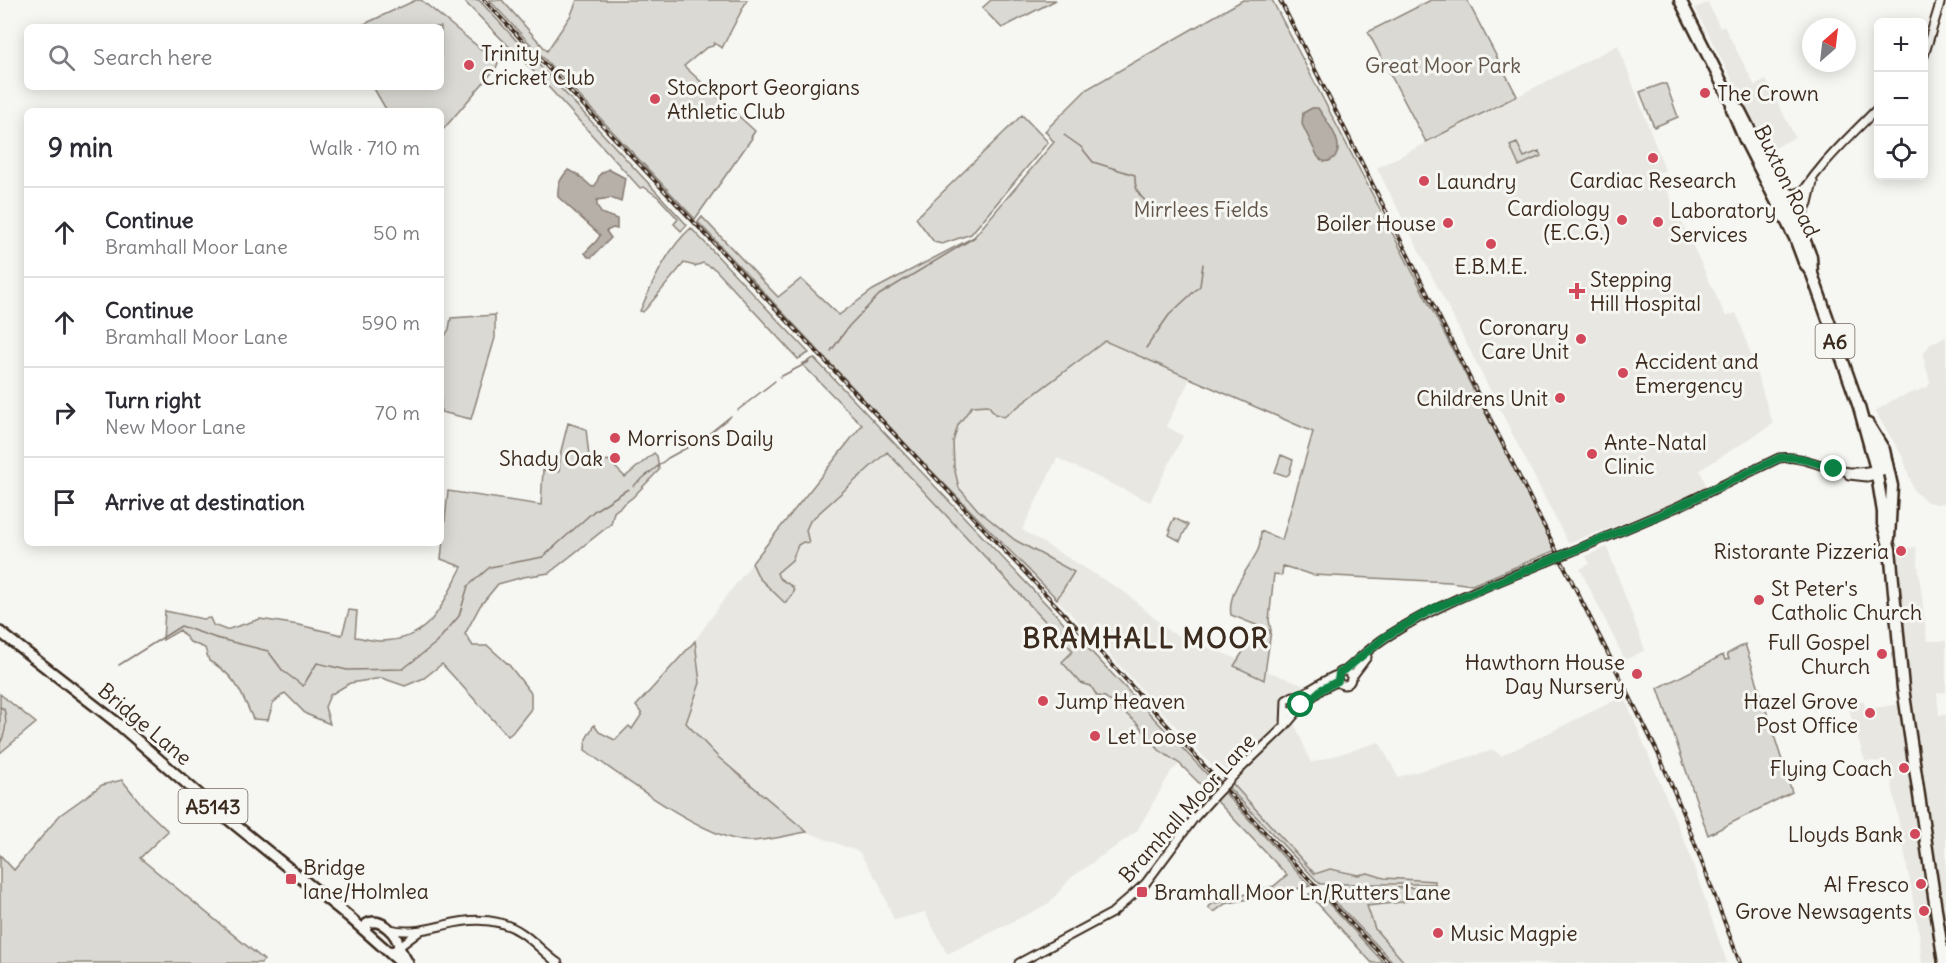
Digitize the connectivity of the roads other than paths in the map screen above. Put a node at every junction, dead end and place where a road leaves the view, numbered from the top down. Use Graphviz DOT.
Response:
graph roads {
  1 [pos="1680,0"];
  2 [pos="1941,0"];
  3 [pos="1928,40"];
  4 [pos="1732,103"];
  5 [pos="1874,112"];
  6 [pos="1813,180"];
  7 [pos="1780,188"];
  8 [pos="1802,191"];
  9 [pos="1792,220"];
  10 [pos="1859,408"];
  11 [pos="1872,450"];
  12 [pos="1836,469"];
  13 [pos="1880,470"];
  14 [pos="1852,473"];
  15 [pos="0,632"];
  16 [pos="1378,643"];
  17 [pos="1345,670"];
  18 [pos="1352,677"];
  19 [pos="1338,678"];
  20 [pos="1295,696"];
  21 [pos="1286,709"];
  22 [pos="1299,709"];
  23 [pos="1285,726"];
  24 [pos="367,927"];
  25 [pos="387,929"];
  26 [pos="420,931"];
  27 [pos="400,947"];
  28 [pos="388,951"];
  29 [pos="401,963"];
  30 [pos="408,963"];
  31 [pos="558,963"];
  32 [pos="1019,963"];
  33 [pos="1944,963"];
  1 -- 4 [label="highway, Buxton Road / A6"];
  2 -- 3 [label="street"];
  4 -- 7 [label="highway, Buxton Road / A6"];
  4 -- 9 [label="highway, Buxton Road / A6"];
  5 -- 6 [label="street"];
  6 -- 8 [label="street"];
  6 -- 9 [label="street"];
  7 -- 8 [label="street"];
  7 -- 9 [label="highway, Buxton Road / A6"];
  8 -- 9 [label="street"];
  9 -- 10 [label="highway, Buxton Road / A6"];
  10 -- 11 [label="highway, Buxton Road / A6"];
  10 -- 13 [label="highway, Buxton Road / A6"];
  11 -- 13 [label="highway, Buxton Road / A6"];
  11 -- 14 [label="street"];
  12 -- 13 [label="street"];
  12 -- 14 [label="street"];
  12 -- 16 [label="street, bridge"];
  13 -- 14 [label="street"];
  13 -- 33 [label="highway, Buxton Road / A6"];
  15 -- 24 [label="main road, Bridge Lane / A5143"];
  16 -- 17 [label="street"];
  16 -- 18 [label="street"];
  17 -- 18 [label="street"];
  17 -- 19 [label="street"];
  18 -- 19 [label="street"];
  19 -- 20 [label="street"];
  19 -- 22 [label="street, Bramhall Moor Lane"];
  20 -- 21 [label="street"];
  20 -- 22 [label="street"];
  21 -- 22 [label="street"];
  21 -- 23 [label="street, Bramhall Moor Lane"];
  22 -- 23 [label="street, Bramhall Moor Lane"];
  23 -- 32 [label="street, Bramhall Moor Lane, bridge"];
  24 -- 25 [label="main road"];
  24 -- 28 [label="main road, Bridge Lane"];
  25 -- 26 [label="street"];
  25 -- 27 [label="main road"];
  26 -- 27 [label="street"];
  26 -- 31 [label="street"];
  27 -- 28 [label="main road"];
  27 -- 30 [label="main road"];
  28 -- 29 [label="main road, Bridge Lane"];
}
